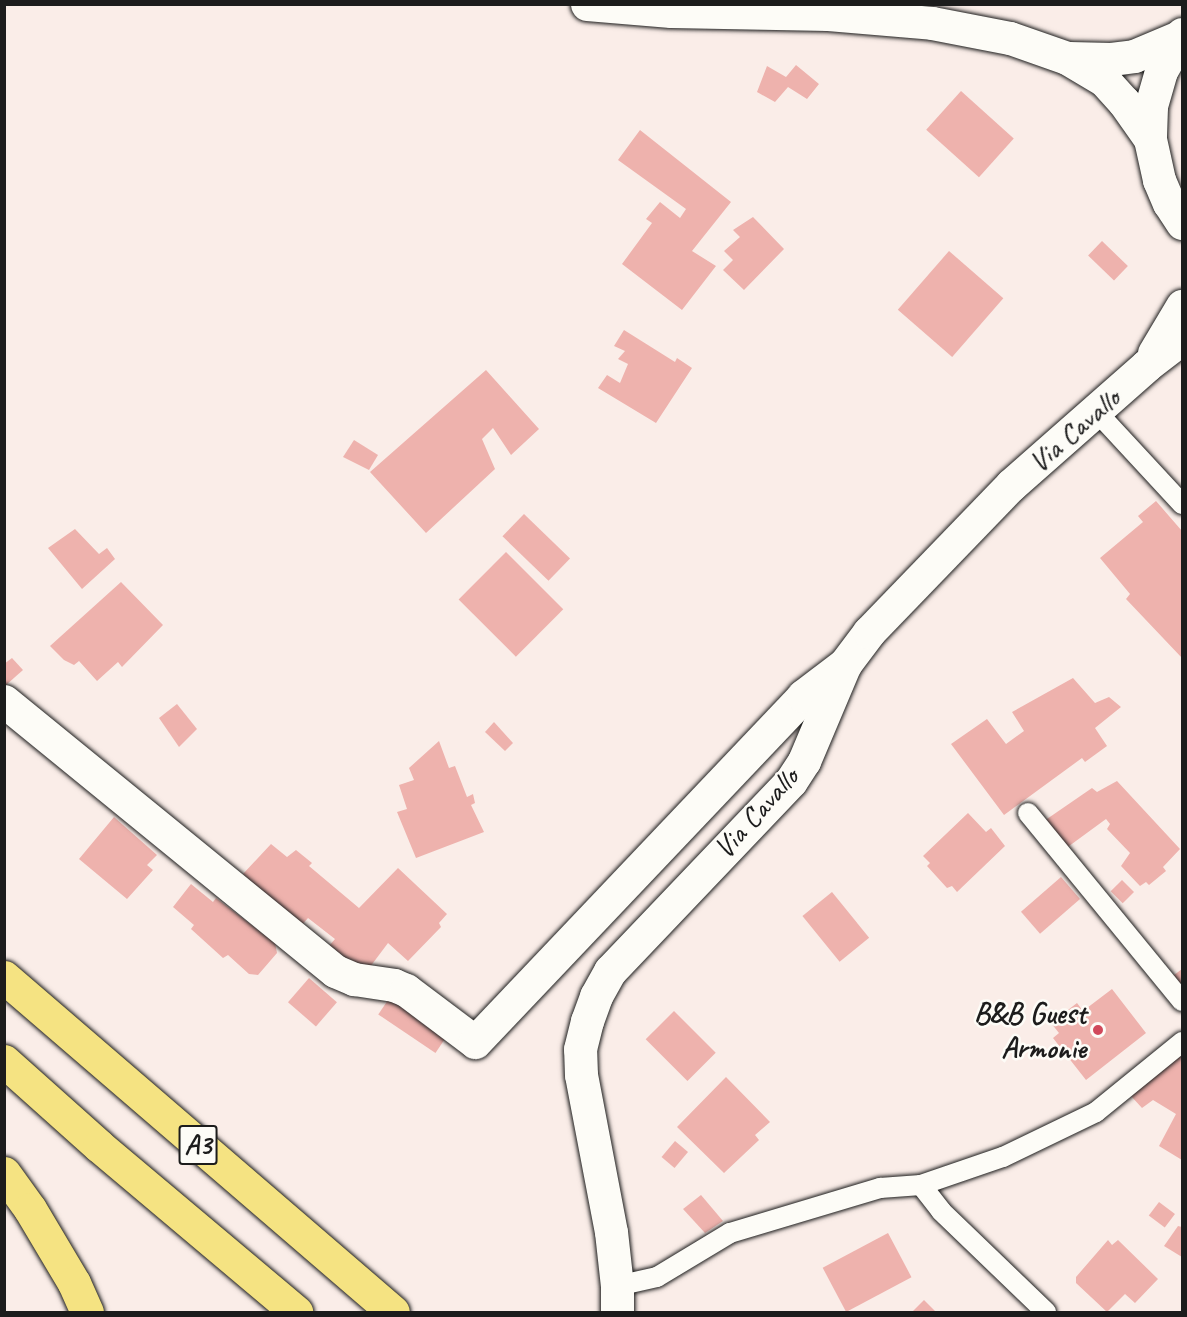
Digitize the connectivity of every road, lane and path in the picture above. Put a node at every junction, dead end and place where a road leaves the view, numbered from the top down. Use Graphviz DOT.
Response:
graph roads {
  1 [pos="587,4"];
  2 [pos="1181,36"];
  3 [pos="1067,58"];
  4 [pos="1150,139"];
  5 [pos="1182,223"];
  6 [pos="1182,306"];
  7 [pos="1182,338"];
  8 [pos="1147,365"];
  9 [pos="1096,411"];
  10 [pos="1182,504"];
  11 [pos="845,664"];
  12 [pos="4,700"];
  13 [pos="1028,813"];
  14 [pos="4,977"];
  15 [pos="1182,1001"];
  16 [pos="1182,1042"];
  17 [pos="4,1061"];
  18 [pos="4,1173"];
  19 [pos="921,1185"];
  20 [pos="617,1299"];
  21 [pos="1037,1309"];
  22 [pos="87,1312"];
  23 [pos="296,1312"];
  24 [pos="393,1312"];
  1 -- 3 [label="street"];
  2 -- 3 [label="street"];
  2 -- 4 [label="street"];
  3 -- 4 [label="street"];
  4 -- 5 [label="street"];
  6 -- 8 [label="street"];
  7 -- 8 [label="street"];
  8 -- 9 [label="street, Via Cavallo"];
  9 -- 10 [label="lane"];
  9 -- 11 [label="street, Via Cavallo"];
  11 -- 12 [label="street"];
  11 -- 20 [label="street, Via Cavallo"];
  13 -- 15 [label="lane"];
  14 -- 24 [label="highway, A3"];
  16 -- 19 [label="lane"];
  17 -- 23 [label="highway, A3"];
  18 -- 22 [label="highway"];
  19 -- 20 [label="lane"];
  19 -- 21 [label="lane"];
}
